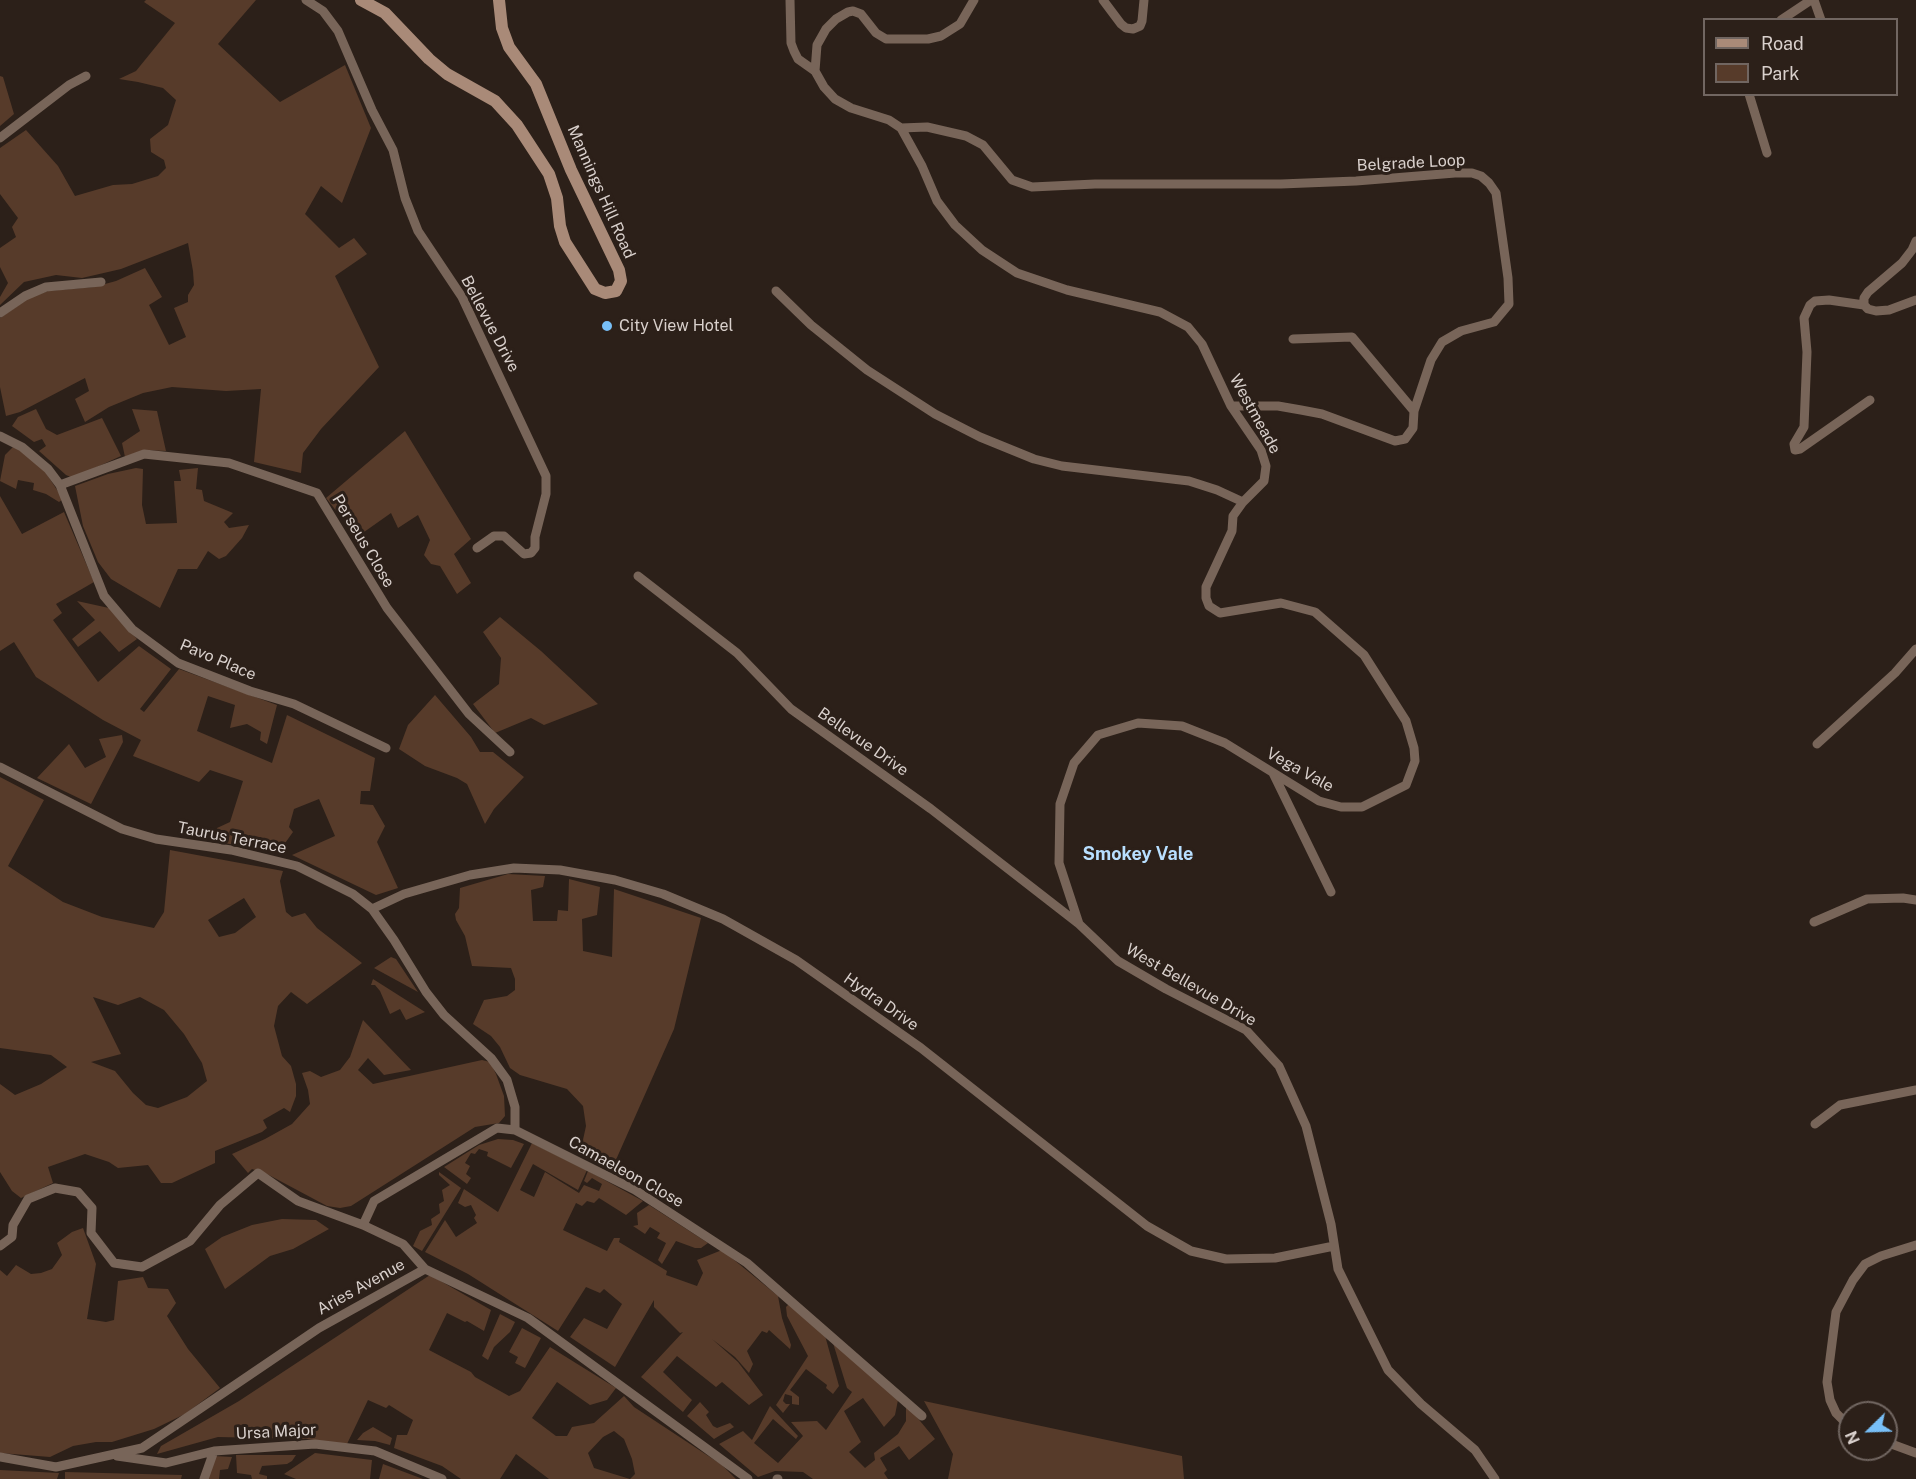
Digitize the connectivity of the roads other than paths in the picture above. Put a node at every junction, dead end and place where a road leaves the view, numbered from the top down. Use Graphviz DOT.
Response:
graph roads {
  1 [pos="306,0"];
  2 [pos="361,0"];
  3 [pos="499,0"];
  4 [pos="790,0"];
  5 [pos="974,0"];
  6 [pos="1103,0"];
  7 [pos="1144,0"];
  8 [pos="1812,0"];
  9 [pos="1784,18"];
  10 [pos="1820,18"];
  11 [pos="815,71"];
  12 [pos="86,76"];
  13 [pos="1750,96"];
  14 [pos="901,128"];
  15 [pos="0,138"];
  16 [pos="1767,153"];
  17 [pos="1916,240"];
  18 [pos="101,282"];
  19 [pos="776,291"];
  20 [pos="1916,300"];
  21 [pos="1864,305"];
  22 [pos="0,313"];
  23 [pos="1293,339"];
  24 [pos="1870,400"];
  25 [pos="1231,406"];
  26 [pos="1414,411"];
  27 [pos="0,436"];
  28 [pos="60,485"];
  29 [pos="1243,502"];
  30 [pos="477,548"];
  31 [pos="638,576"];
  32 [pos="1916,649"];
  33 [pos="1818,744"];
  34 [pos="386,748"];
  35 [pos="510,752"];
  36 [pos="0,766"];
  37 [pos="1272,773"];
  38 [pos="1331,892"];
  39 [pos="1916,900"];
  40 [pos="372,909"];
  41 [pos="1814,922"];
  42 [pos="1079,924"];
  43 [pos="1916,1090"];
  44 [pos="1815,1124"];
  45 [pos="515,1130"];
  46 [pos="363,1226"];
  47 [pos="1916,1245"];
  48 [pos="0,1246"];
  49 [pos="1334,1246"];
  50 [pos="426,1269"];
  51 [pos="1838,1415"];
  52 [pos="921,1416"];
  53 [pos="1898,1446"];
  54 [pos="214,1451"];
  55 [pos="1916,1453"];
  56 [pos="108,1455"];
  57 [pos="0,1457"];
  58 [pos="204,1479"];
  59 [pos="442,1479"];
  60 [pos="748,1479"];
  61 [pos="1495,1479"];
  1 -- 30 [label="street, Bellevue Drive"];
  2 -- 3 [label="main road, Mannings Hill Road"];
  4 -- 11 [label="street"];
  5 -- 11 [label="street"];
  6 -- 7 [label="street"];
  8 -- 9 [label="street"];
  8 -- 10 [label="street"];
  11 -- 14 [label="street"];
  12 -- 15 [label="street"];
  13 -- 16 [label="street"];
  14 -- 25 [label="street, Westmeade"];
  14 -- 26 [label="street, Belgrade Loop"];
  17 -- 21 [label="street"];
  18 -- 22 [label="street"];
  19 -- 29 [label="street"];
  20 -- 21 [label="street"];
  21 -- 24 [label="street"];
  23 -- 26 [label="street"];
  25 -- 26 [label="street, Belgrade Loop"];
  25 -- 29 [label="street, Westmeade"];
  27 -- 28 [label="street, Pavo Place"];
  28 -- 34 [label="street, Pavo Place"];
  28 -- 35 [label="street, Perseus Close"];
  29 -- 37 [label="street, Vega Vale"];
  31 -- 42 [label="street, Bellevue Drive"];
  32 -- 33 [label="street"];
  36 -- 40 [label="street, Taurus Terrace"];
  37 -- 38 [label="street"];
  37 -- 42 [label="street, Vega Vale"];
  39 -- 41 [label="street"];
  40 -- 45 [label="street, Taurus Terrace"];
  40 -- 49 [label="street, Hydra Drive"];
  42 -- 49 [label="street, West Bellevue Drive"];
  43 -- 44 [label="street"];
  45 -- 46 [label="street"];
  45 -- 52 [label="street, Camaeleon Close"];
  46 -- 48 [label="street"];
  46 -- 50 [label="street"];
  47 -- 51 [label="street"];
  49 -- 61 [label="street, West Bellevue Drive"];
  50 -- 56 [label="street, Aries Avenue"];
  50 -- 60 [label="street, Aries Avenue"];
  53 -- 55 [label="street"];
  54 -- 56 [label="street, Ursa Major"];
  54 -- 58 [label="street, Ursa Major"];
  54 -- 59 [label="street, Ursa Major"];
  56 -- 57 [label="street, Aries Avenue"];
}
